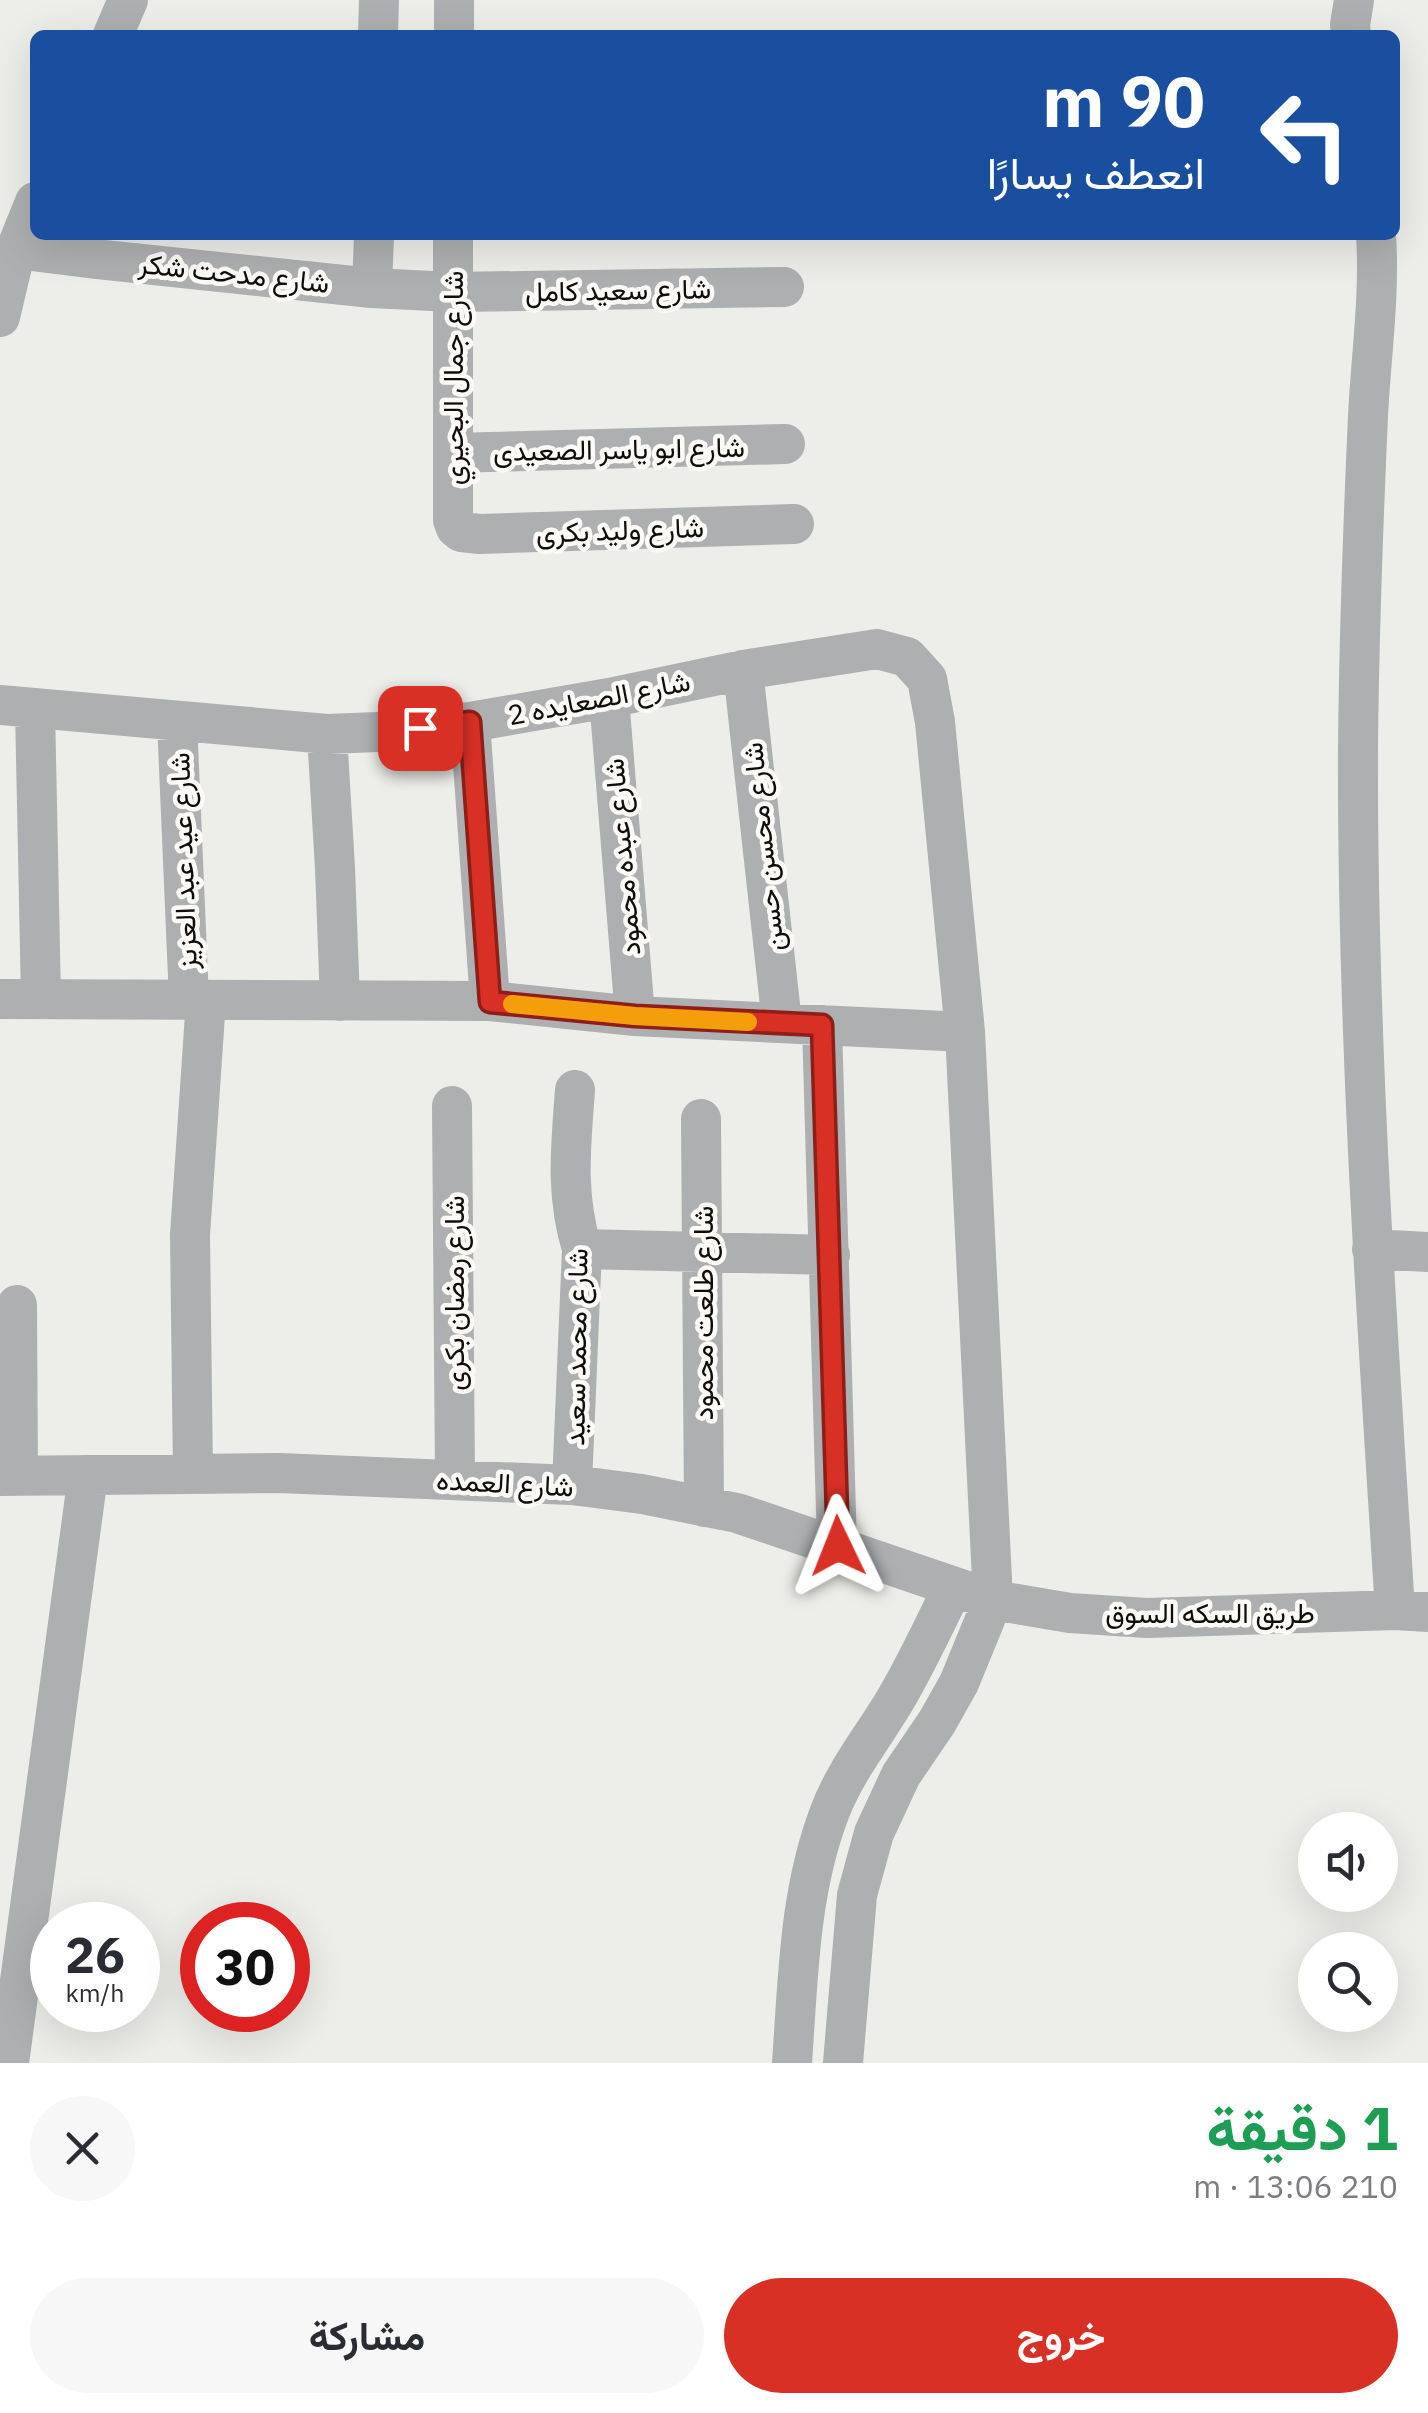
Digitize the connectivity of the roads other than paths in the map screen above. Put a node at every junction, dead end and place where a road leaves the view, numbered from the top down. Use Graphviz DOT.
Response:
graph roads {
  1 [pos="128,0"];
  2 [pos="379,0"];
  3 [pos="454,0"];
  4 [pos="1354,0"];
  5 [pos="115,30"];
  6 [pos="378,30"];
  7 [pos="454,30"];
  8 [pos="1350,30"];
  9 [pos="30,214"];
  10 [pos="374,240"];
  11 [pos="453,240"];
  12 [pos="1376,240"];
  13 [pos="16,249"];
  14 [pos="784,287"];
  15 [pos="372,288"];
  16 [pos="452,292"];
  17 [pos="0,317"];
  18 [pos="785,444"];
  19 [pos="453,453"];
  20 [pos="454,520"];
  21 [pos="794,524"];
  22 [pos="744,670"];
  23 [pos="610,698"];
  24 [pos="17,707"];
  25 [pos="177,721"];
  26 [pos="470,722"];
  27 [pos="326,734"];
  28 [pos="0,999"];
  29 [pos="42,999"];
  30 [pos="197,1000"];
  31 [pos="340,1001"];
  32 [pos="490,1002"];
  33 [pos="635,1016"];
  34 [pos="782,1024"];
  35 [pos="822,1025"];
  36 [pos="965,1032"];
  37 [pos="575,1090"];
  38 [pos="452,1106"];
  39 [pos="701,1119"];
  40 [pos="582,1249"];
  41 [pos="1372,1249"];
  42 [pos="702,1252"];
  43 [pos="1428,1252"];
  44 [pos="830,1255"];
  45 [pos="16,1305"];
  46 [pos="194,1474"];
  47 [pos="88,1475"];
  48 [pos="9,1476"];
  49 [pos="455,1480"];
  50 [pos="572,1485"];
  51 [pos="704,1506"];
  52 [pos="838,1546"];
  53 [pos="953,1586"];
  54 [pos="993,1600"];
  55 [pos="1411,1611"];
  56 [pos="9,2063"];
  57 [pos="792,2063"];
  58 [pos="843,2063"];
  1 -- 5 [label="street"];
  2 -- 6 [label="street"];
  3 -- 7 [label="street"];
  4 -- 8 [label="street"];
  9 -- 13 [label="street"];
  10 -- 15 [label="street"];
  11 -- 16 [label="street, شارع جمال البحيري"];
  12 -- 41 [label="street"];
  13 -- 15 [label="street, شارع مدحت شكر"];
  13 -- 17 [label="street"];
  14 -- 16 [label="street, شارع سعيد كامل"];
  15 -- 16 [label="street, شارع مدحت شكر"];
  16 -- 19 [label="street, شارع جمال البحيري"];
  18 -- 19 [label="street, شارع ابو ياسر الصعيدى"];
  19 -- 20 [label="street, شارع جمال البحيري"];
  20 -- 21 [label="street, شارع وليد بكرى"];
  22 -- 23 [label="street, شارع الصعايده 2"];
  22 -- 34 [label="street, شارع محسن حسن"];
  22 -- 36 [label="street, شارع الصعايده 2"];
  23 -- 26 [label="street, شارع الصعايده 2"];
  23 -- 33 [label="street, شارع عبده محمود"];
  24 -- 25 [label="street, شارع الصعايده 2"];
  24 -- 29 [label="street"];
  25 -- 27 [label="street, شارع الصعايده 2"];
  25 -- 30 [label="street, شارع عيد عبد العزيز"];
  26 -- 27 [label="street, شارع الصعايده 2"];
  26 -- 32 [label="street"];
  27 -- 31 [label="street"];
  28 -- 29 [label="street"];
  29 -- 30 [label="street"];
  30 -- 31 [label="street"];
  30 -- 46 [label="street, شارع عيد عبد العزيز"];
  31 -- 32 [label="street"];
  32 -- 33 [label="street"];
  33 -- 34 [label="street"];
  34 -- 35 [label="street"];
  35 -- 36 [label="street"];
  35 -- 44 [label="street"];
  36 -- 54 [label="street, شارع الصعايده 2"];
  37 -- 40 [label="street, شارع محمد سعيد"];
  38 -- 49 [label="street, شارع رمضان بكرى"];
  39 -- 42 [label="street, شارع طلعت محمود"];
  40 -- 42 [label="street"];
  40 -- 50 [label="street, شارع محمد سعيد"];
  41 -- 43 [label="street"];
  41 -- 55 [label="street"];
  42 -- 44 [label="street"];
  42 -- 51 [label="street, شارع طلعت محمود"];
  44 -- 52 [label="street"];
  45 -- 48 [label="street"];
  46 -- 47 [label="street, شارع العمده"];
  46 -- 49 [label="street, شارع العمده"];
  47 -- 48 [label="street, شارع العمده"];
  47 -- 56 [label="street"];
  49 -- 50 [label="street, شارع العمده"];
  50 -- 51 [label="street, شارع العمده"];
  51 -- 52 [label="street, شارع العمده"];
  52 -- 53 [label="street, شارع العمده"];
  53 -- 54 [label="street, شارع العمده"];
  53 -- 57 [label="street"];
  54 -- 55 [label="street, طريق السكه السوق"];
  54 -- 58 [label="street"];
}
